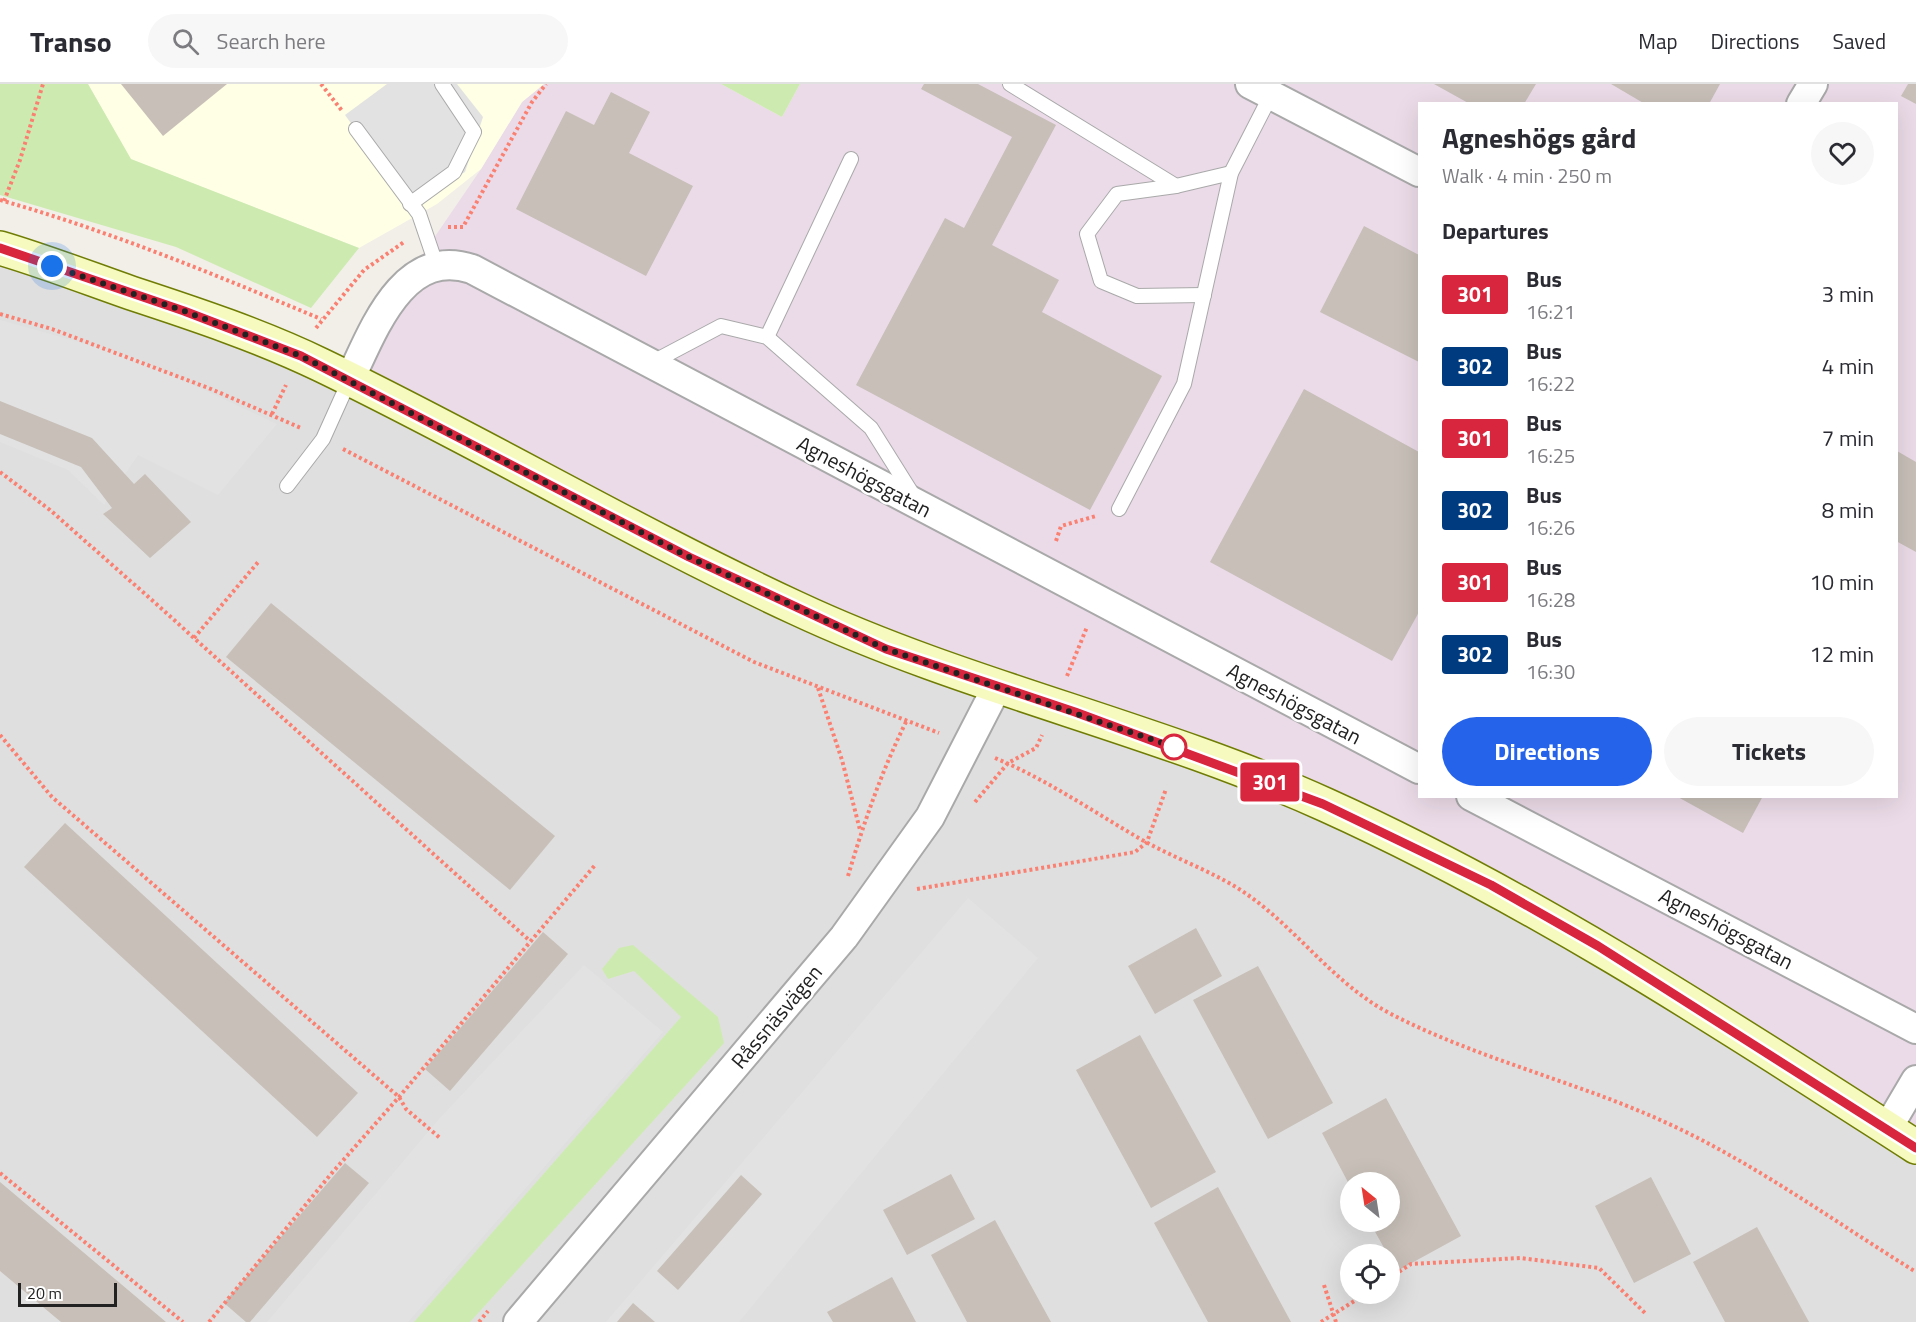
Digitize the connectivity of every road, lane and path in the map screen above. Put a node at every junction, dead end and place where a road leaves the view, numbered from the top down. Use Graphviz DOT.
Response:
graph roads {
  1 [pos="43,84"];
  2 [pos="321,84"];
  3 [pos="442,84"];
  4 [pos="1010,84"];
  5 [pos="1813,84"];
  6 [pos="1271,90"];
  7 [pos="1802,102"];
  8 [pos="356,129"];
  9 [pos="851,159"];
  10 [pos="1418,171"];
  11 [pos="1232,173"];
  12 [pos="1176,186"];
  13 [pos="2,201"];
  14 [pos="410,204"];
  15 [pos="0,248"];
  16 [pos="437,267"];
  17 [pos="1204,295"];
  18 [pos="0,314"];
  19 [pos="321,319"];
  20 [pos="767,337"];
  21 [pos="650,364"];
  22 [pos="350,380"];
  23 [pos="323,439"];
  24 [pos="0,472"];
  25 [pos="287,486"];
  26 [pos="921,507"];
  27 [pos="1119,509"];
  28 [pos="259,561"];
  29 [pos="1044,573"];
  30 [pos="194,638"];
  31 [pos="998,685"];
  32 [pos="818,687"];
  33 [pos="907,720"];
  34 [pos="0,735"];
  35 [pos="968,747"];
  36 [pos="1418,768"];
  37 [pos="1166,789"];
  38 [pos="1475,798"];
  39 [pos="861,832"];
  40 [pos="1147,842"];
  41 [pos="596,864"];
  42 [pos="847,879"];
  43 [pos="917,889"];
  44 [pos="530,940"];
  45 [pos="1916,1029"];
  46 [pos="1916,1080"];
  47 [pos="399,1097"];
  48 [pos="1887,1129"];
  49 [pos="440,1138"];
  50 [pos="1916,1147"];
  51 [pos="0,1173"];
  52 [pos="1400,1271"];
  53 [pos="1916,1272"];
  54 [pos="1324,1285"];
  55 [pos="494,1304"];
  56 [pos="1351,1304"];
  57 [pos="1645,1312"];
  58 [pos="1333,1316"];
  59 [pos="183,1322"];
  60 [pos="209,1322"];
  61 [pos="479,1322"];
  62 [pos="518,1322"];
  63 [pos="1321,1322"];
  64 [pos="1335,1322"];
  1 -- 13 [label="path"];
  2 -- 8 [label="path"];
  3 -- 14 [label="lane"];
  4 -- 12 [label="lane"];
  5 -- 7 [label="street"];
  6 -- 10 [label="street"];
  6 -- 11 [label="lane"];
  8 -- 14 [label="lane"];
  9 -- 20 [label="lane"];
  11 -- 12 [label="lane"];
  11 -- 17 [label="lane"];
  12 -- 17 [label="lane"];
  13 -- 19 [label="path"];
  14 -- 16 [label="lane"];
  15 -- 22 [label="street"];
  16 -- 21 [label="street, Agneshögsgatan"];
  16 -- 22 [label="street, Agneshögsgatan"];
  17 -- 27 [label="lane"];
  18 -- 23 [label="path"];
  20 -- 21 [label="lane"];
  20 -- 26 [label="lane"];
  21 -- 26 [label="street, Agneshögsgatan"];
  22 -- 23 [label="lane"];
  22 -- 31 [label="street"];
  23 -- 25 [label="lane"];
  23 -- 32 [label="path"];
  24 -- 30 [label="path"];
  26 -- 29 [label="street, Agneshögsgatan"];
  27 -- 29 [label="path"];
  28 -- 30 [label="path"];
  29 -- 36 [label="street, Agneshögsgatan"];
  30 -- 44 [label="path"];
  31 -- 35 [label="street, Råssnäsvägen"];
  31 -- 48 [label="street"];
  32 -- 33 [label="path"];
  32 -- 39 [label="path"];
  33 -- 35 [label="path"];
  33 -- 39 [label="path"];
  34 -- 47 [label="path"];
  35 -- 40 [label="path"];
  35 -- 62 [label="street, Råssnäsvägen"];
  37 -- 40 [label="path"];
  38 -- 45 [label="street, Agneshögsgatan"];
  39 -- 42 [label="path"];
  40 -- 43 [label="path"];
  40 -- 53 [label="path"];
  41 -- 44 [label="path"];
  44 -- 47 [label="path"];
  46 -- 48 [label="street"];
  47 -- 49 [label="path"];
  47 -- 60 [label="path"];
  48 -- 50 [label="street"];
  51 -- 59 [label="path"];
  52 -- 57 [label="path"];
  54 -- 58 [label="path"];
  55 -- 61 [label="path"];
  56 -- 58 [label="path"];
  58 -- 63 [label="path"];
  58 -- 64 [label="path"];
}
